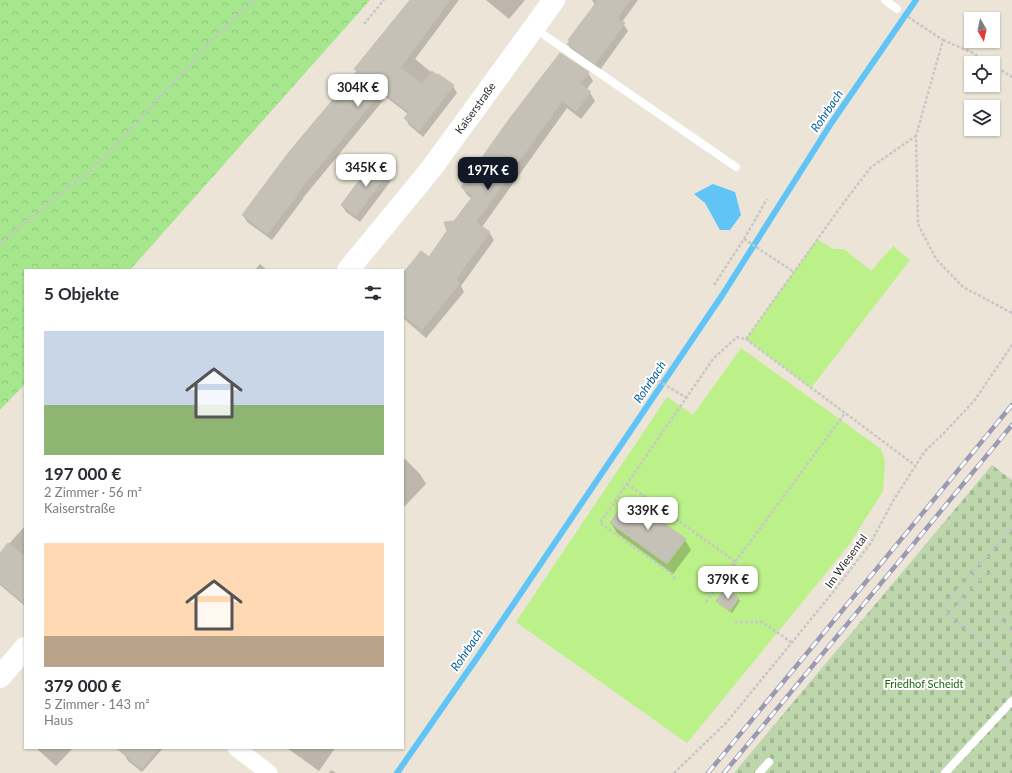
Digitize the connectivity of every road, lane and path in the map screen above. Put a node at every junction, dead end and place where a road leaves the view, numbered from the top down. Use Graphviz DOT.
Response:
graph roads {
  1 [pos="254,0"];
  2 [pos="384,0"];
  3 [pos="554,0"];
  4 [pos="885,0"];
  5 [pos="897,9"];
  6 [pos="364,24"];
  7 [pos="922,27"];
  8 [pos="534,28"];
  9 [pos="943,40"];
  10 [pos="978,56"];
  11 [pos="1000,69"];
  12 [pos="1012,77"];
  13 [pos="916,136"];
  14 [pos="736,167"];
  15 [pos="767,199"];
  16 [pos="744,239"];
  17 [pos="0,243"];
  18 [pos="349,269"];
  19 [pos="794,272"];
  20 [pos="714,285"];
  21 [pos="1012,313"];
  22 [pos="746,339"];
  23 [pos="1012,345"];
  24 [pos="650,376"];
  25 [pos="687,398"];
  26 [pos="845,413"];
  27 [pos="916,466"];
  28 [pos="627,484"];
  29 [pos="1011,529"];
  30 [pos="736,562"];
  31 [pos="987,572"];
  32 [pos="675,579"];
  33 [pos="706,602"];
  34 [pos="948,615"];
  35 [pos="995,615"];
  36 [pos="735,622"];
  37 [pos="1012,632"];
  38 [pos="792,642"];
  39 [pos="24,649"];
  40 [pos="1012,669"];
  41 [pos="0,677"];
  42 [pos="1012,701"];
  43 [pos="237,749"];
  44 [pos="769,762"];
  45 [pos="269,773"];
  46 [pos="674,773"];
  47 [pos="759,773"];
  48 [pos="945,773"];
  1 -- 17 [label="path"];
  2 -- 6 [label="path"];
  3 -- 8 [label="main road, Kaiserstraße"];
  4 -- 5 [label="lane"];
  7 -- 9 [label="path"];
  8 -- 14 [label="lane"];
  8 -- 18 [label="main road, Kaiserstraße"];
  9 -- 10 [label="path"];
  9 -- 13 [label="path"];
  11 -- 12 [label="path"];
  13 -- 19 [label="path"];
  13 -- 21 [label="path"];
  15 -- 16 [label="path"];
  16 -- 19 [label="path"];
  16 -- 20 [label="path"];
  19 -- 22 [label="path"];
  22 -- 25 [label="path"];
  22 -- 26 [label="path"];
  23 -- 27 [label="path, Im Wiesental"];
  24 -- 25 [label="path"];
  25 -- 28 [label="path"];
  26 -- 27 [label="path"];
  26 -- 30 [label="path"];
  27 -- 38 [label="path, Im Wiesental"];
  28 -- 30 [label="path"];
  28 -- 32 [label="path"];
  29 -- 34 [label="path"];
  30 -- 33 [label="path"];
  31 -- 34 [label="path"];
  34 -- 40 [label="path"];
  35 -- 37 [label="path"];
  36 -- 38 [label="path"];
  38 -- 46 [label="path, Im Wiesental"];
  39 -- 41 [label="main road"];
  42 -- 48 [label="lane"];
  43 -- 45 [label="street"];
  44 -- 47 [label="lane"];
}
